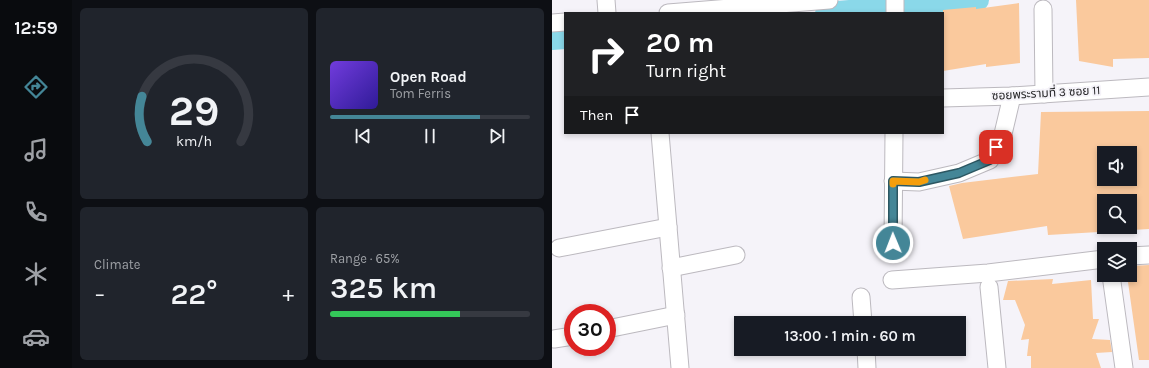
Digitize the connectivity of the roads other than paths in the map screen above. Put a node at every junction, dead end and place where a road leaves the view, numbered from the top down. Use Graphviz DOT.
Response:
graph roads {
  1 [pos="606,0"];
  2 [pos="829,0"];
  3 [pos="895,0"];
  4 [pos="750,3"];
  5 [pos="1043,9"];
  6 [pos="607,12"];
  7 [pos="676,12"];
  8 [pos="895,12"];
  9 [pos="564,22"];
  10 [pos="552,23"];
  11 [pos="1149,87"];
  12 [pos="1044,94"];
  13 [pos="1012,96"];
  14 [pos="944,98"];
  15 [pos="660,134"];
  16 [pos="894,134"];
  17 [pos="893,181"];
  18 [pos="668,227"];
  19 [pos="893,243"];
  20 [pos="559,248"];
  21 [pos="736,255"];
  22 [pos="1149,255"];
  23 [pos="1137,256"];
  24 [pos="1097,260"];
  25 [pos="671,268"];
  26 [pos="892,280"];
  27 [pos="1112,282"];
  28 [pos="990,287"];
  29 [pos="861,297"];
  30 [pos="676,316"];
  31 [pos="862,316"];
  32 [pos="616,327"];
  33 [pos="564,338"];
  34 [pos="554,340"];
  35 [pos="866,356"];
  36 [pos="680,368"];
  37 [pos="867,368"];
  38 [pos="997,368"];
  39 [pos="1124,368"];
  1 -- 6 [label="street"];
  2 -- 4 [label="street"];
  3 -- 8 [label="street"];
  4 -- 7 [label="street"];
  5 -- 12 [label="street"];
  9 -- 10 [label="street"];
  11 -- 12 [label="street, ซอยพระรามที่ 3 ซอย 11"];
  12 -- 13 [label="street, ซอยพระรามที่ 3 ซอย 11"];
  13 -- 14 [label="street, ซอยพระรามที่ 3 ซอย 11"];
  13 -- 17 [label="street"];
  15 -- 18 [label="street"];
  16 -- 17 [label="street"];
  17 -- 19 [label="street"];
  18 -- 20 [label="street"];
  18 -- 25 [label="street"];
  21 -- 25 [label="street"];
  22 -- 23 [label="street"];
  24 -- 26 [label="street"];
  25 -- 30 [label="street"];
  27 -- 39 [label="street"];
  28 -- 38 [label="street"];
  29 -- 31 [label="street"];
  30 -- 32 [label="street"];
  30 -- 36 [label="street"];
  33 -- 34 [label="street"];
  35 -- 37 [label="street"];
}
